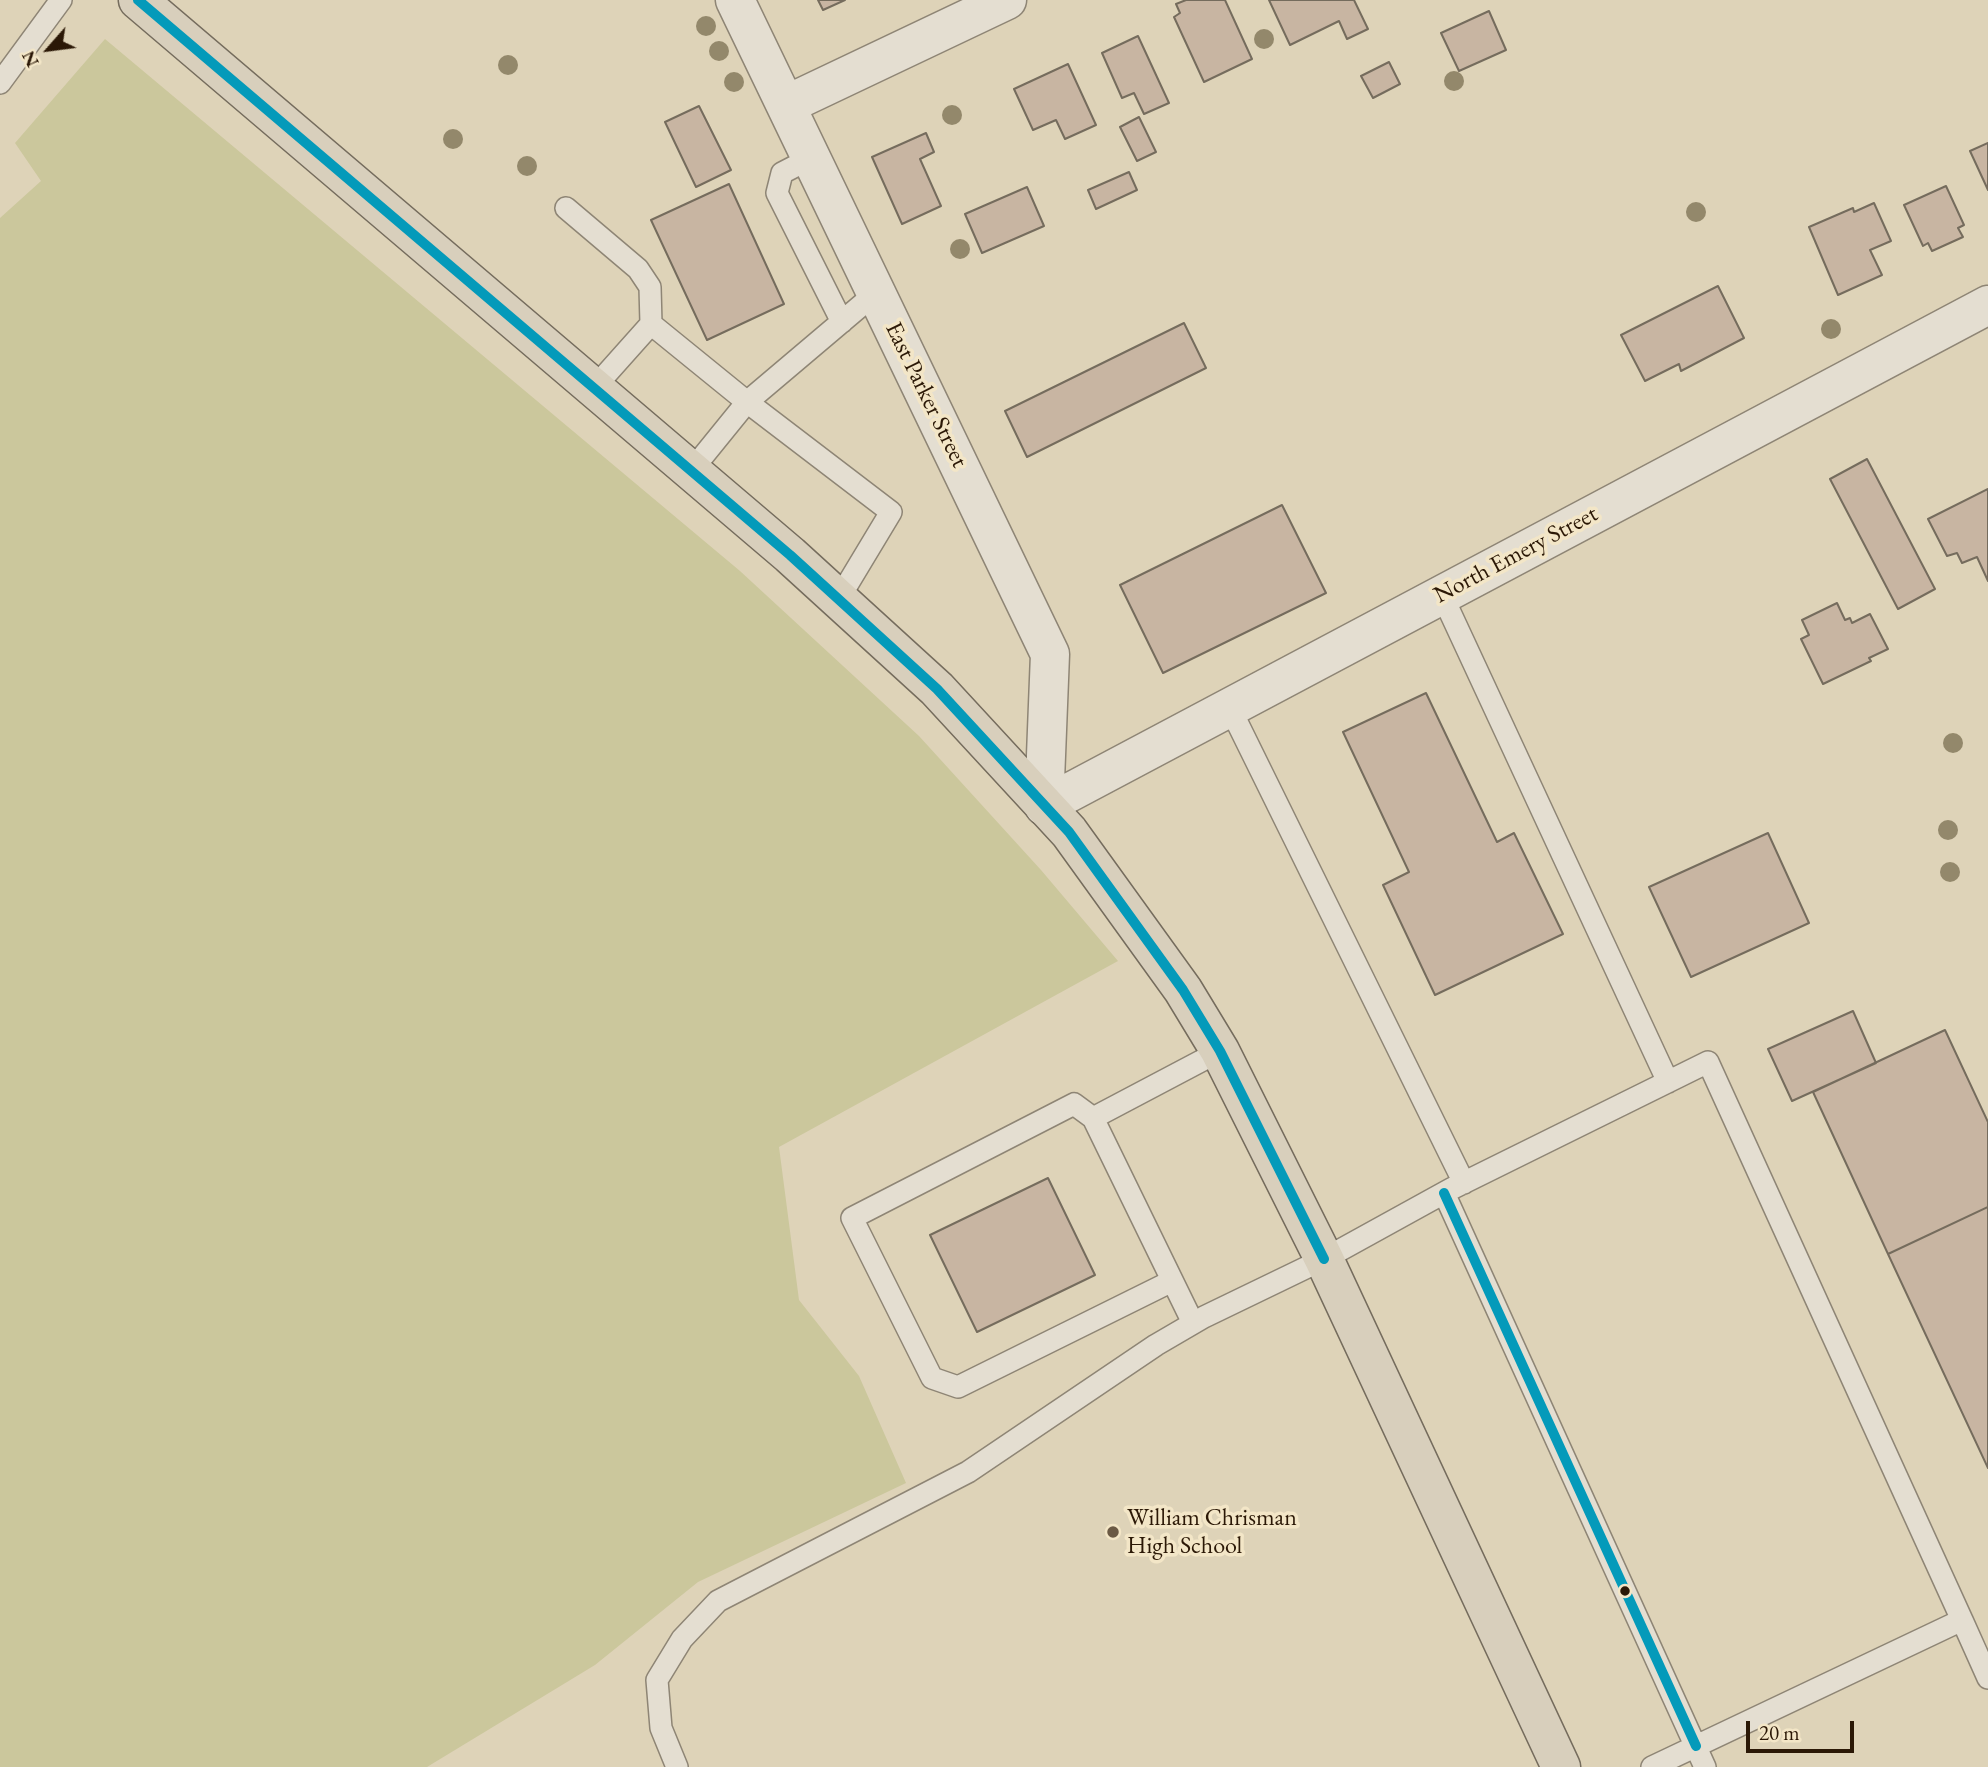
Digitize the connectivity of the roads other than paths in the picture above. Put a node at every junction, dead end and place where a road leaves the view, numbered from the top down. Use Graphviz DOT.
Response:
graph roads {
  1 [pos="61,0"];
  2 [pos="138,0"];
  3 [pos="735,0"];
  4 [pos="1007,0"];
  5 [pos="0,83"];
  6 [pos="788,104"];
  7 [pos="813,157"];
  8 [pos="566,208"];
  9 [pos="877,292"];
  10 [pos="1988,305"];
  11 [pos="842,321"];
  12 [pos="651,324"];
  13 [pos="593,389"];
  14 [pos="747,402"];
  15 [pos="691,471"];
  16 [pos="1442,595"];
  17 [pos="838,600"];
  18 [pos="1230,708"];
  19 [pos="1044,806"];
  20 [pos="1220,1051"];
  21 [pos="1668,1082"];
  22 [pos="1093,1118"];
  23 [pos="1464,1183"];
  24 [pos="1444,1193"];
  25 [pos="1324,1259"];
  26 [pos="1172,1281"];
  27 [pos="1193,1323"];
  28 [pos="1962,1620"];
  29 [pos="1988,1678"];
  30 [pos="1696,1746"];
  31 [pos="677,1767"];
  32 [pos="1561,1767"];
  33 [pos="1652,1767"];
  34 [pos="1705,1767"];
  1 -- 5 [label="lane"];
  2 -- 13 [label="main road"];
  3 -- 6 [label="street, East Parker Street"];
  4 -- 6 [label="street"];
  6 -- 7 [label="street, East Parker Street"];
  7 -- 9 [label="street, East Parker Street"];
  7 -- 11 [label="lane"];
  8 -- 12 [label="lane"];
  9 -- 11 [label="lane"];
  9 -- 19 [label="street, East Parker Street"];
  10 -- 16 [label="street, North Emery Street"];
  11 -- 14 [label="lane"];
  12 -- 13 [label="lane"];
  12 -- 14 [label="lane"];
  13 -- 15 [label="main road"];
  14 -- 15 [label="lane"];
  14 -- 17 [label="lane"];
  15 -- 17 [label="main road"];
  16 -- 18 [label="street, North Emery Street"];
  16 -- 21 [label="lane"];
  17 -- 19 [label="main road"];
  18 -- 19 [label="street, North Emery Street"];
  18 -- 23 [label="lane"];
  19 -- 20 [label="main road"];
  20 -- 22 [label="lane"];
  20 -- 25 [label="main road"];
  21 -- 23 [label="lane"];
  21 -- 28 [label="lane"];
  22 -- 26 [label="lane"];
  22 -- 26 [label="lane"];
  23 -- 24 [label="lane"];
  24 -- 25 [label="lane"];
  24 -- 30 [label="lane"];
  25 -- 27 [label="lane"];
  25 -- 32 [label="main road"];
  26 -- 27 [label="lane"];
  27 -- 31 [label="lane"];
  28 -- 29 [label="lane"];
  28 -- 30 [label="lane"];
  30 -- 33 [label="lane"];
  30 -- 34 [label="lane"];
}
